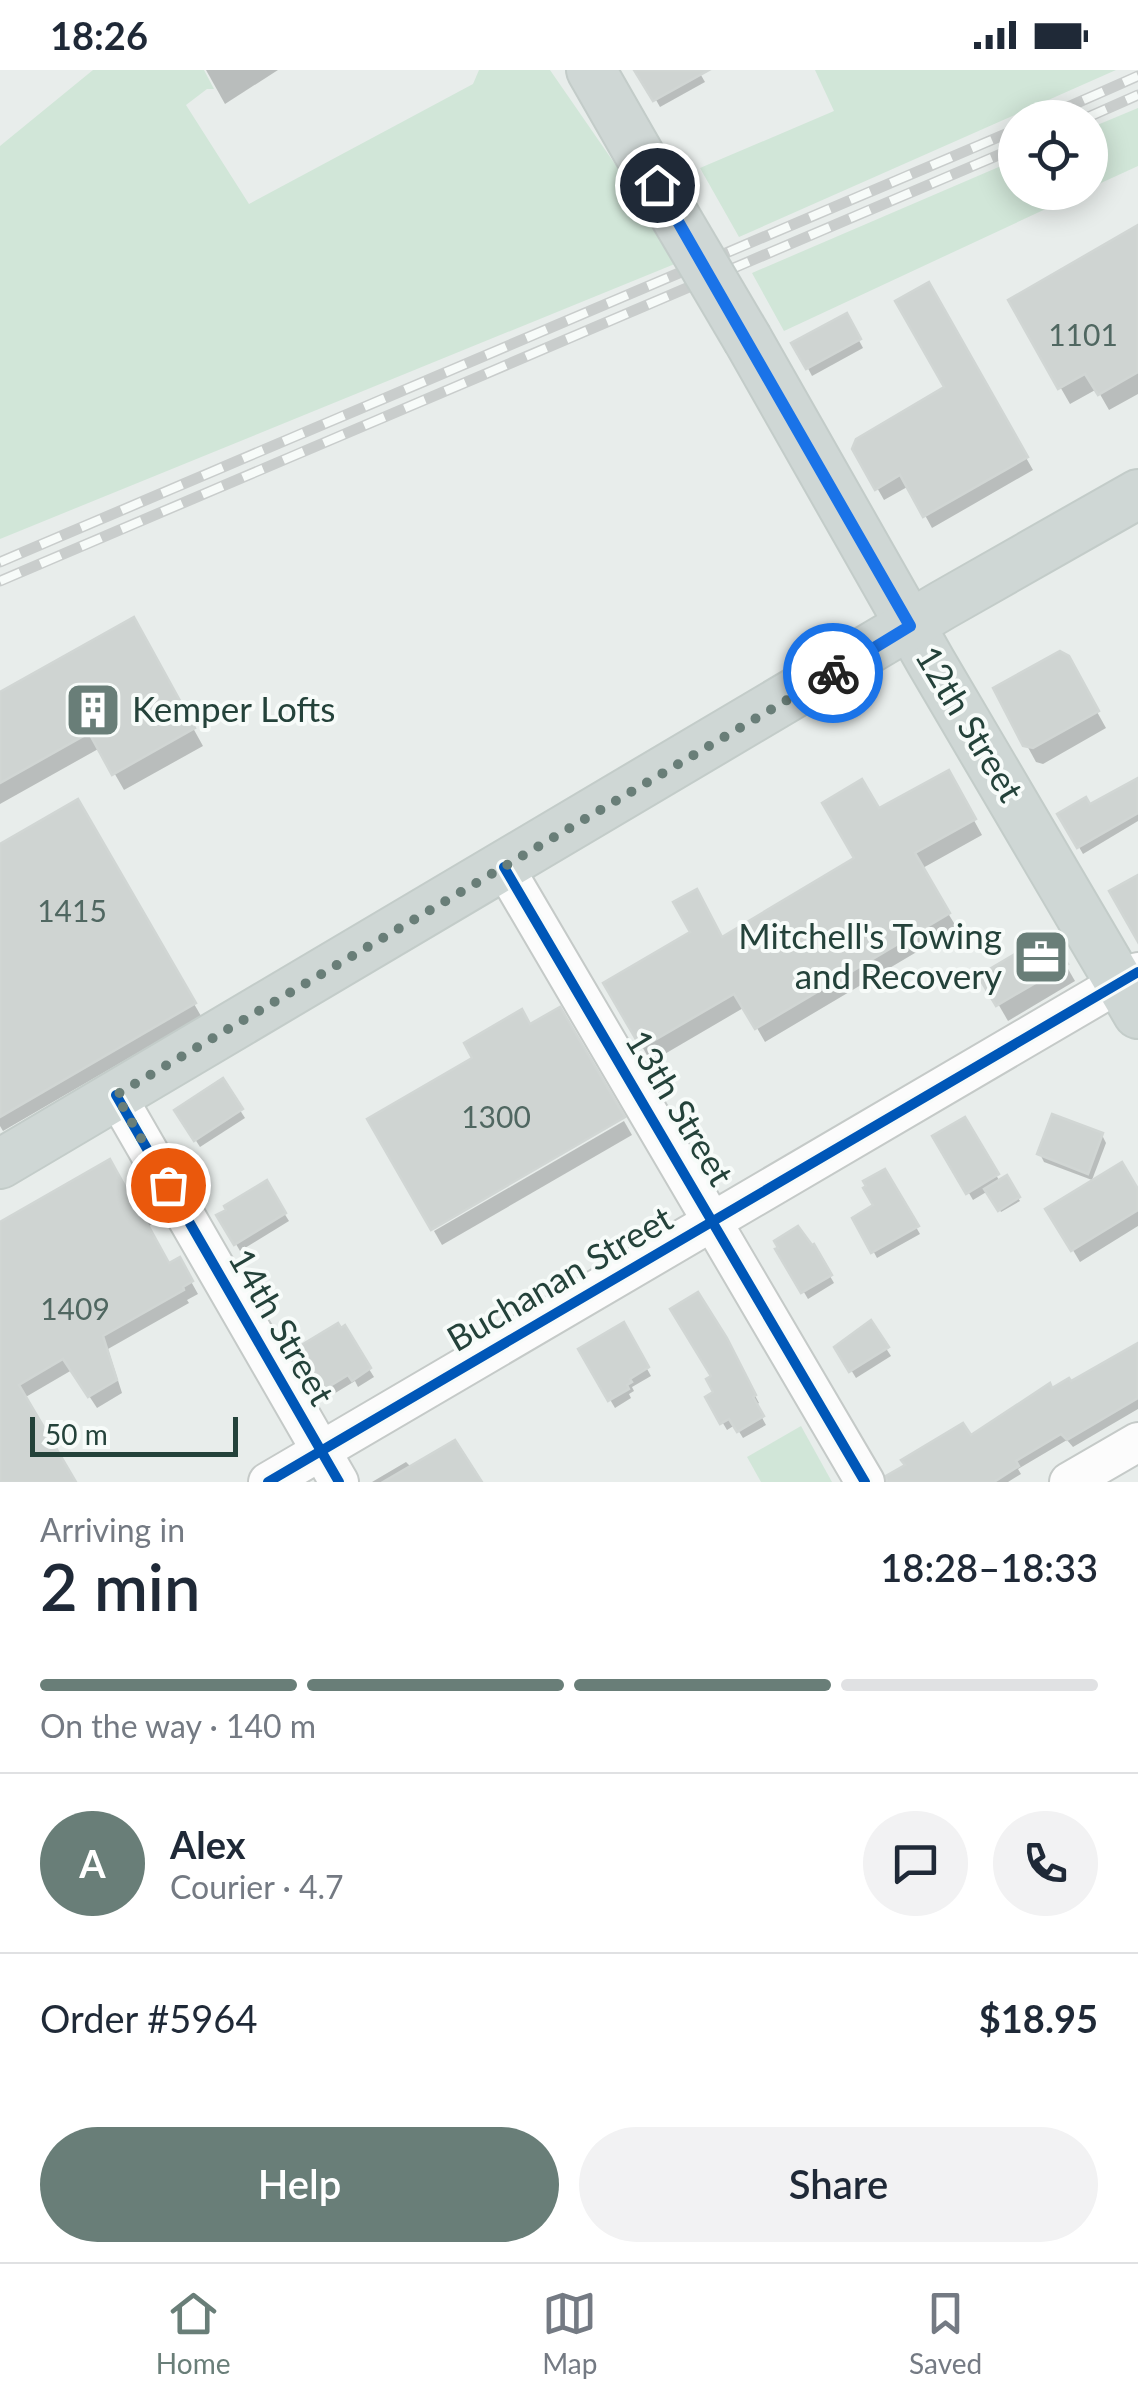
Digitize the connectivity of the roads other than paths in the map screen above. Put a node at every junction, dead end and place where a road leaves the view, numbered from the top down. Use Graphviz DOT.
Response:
graph roads {
  1 [pos="590,70"];
  2 [pos="1138,494"];
  3 [pos="910,626"];
  4 [pos="504,867"];
  5 [pos="1132,989"];
  6 [pos="116,1095"];
  7 [pos="0,1164"];
  8 [pos="714,1220"];
  9 [pos="1138,1442"];
  10 [pos="330,1466"];
  11 [pos="268,1482"];
  12 [pos="865,1482"];
  13 [pos="1069,1482"];
  1 -- 3 [label="main road, 12th Street, bridge"];
  2 -- 3 [label="main road"];
  3 -- 4 [label="main road"];
  3 -- 5 [label="main road, 12th Street"];
  4 -- 6 [label="main road"];
  4 -- 8 [label="street, 13th Street"];
  5 -- 8 [label="street, Buchanan Street"];
  6 -- 7 [label="main road"];
  6 -- 10 [label="street, 14th Street"];
  8 -- 10 [label="street, Buchanan Street"];
  8 -- 12 [label="street, 13th Street"];
  9 -- 13 [label="street"];
  10 -- 11 [label="street, Buchanan Street"];
}
